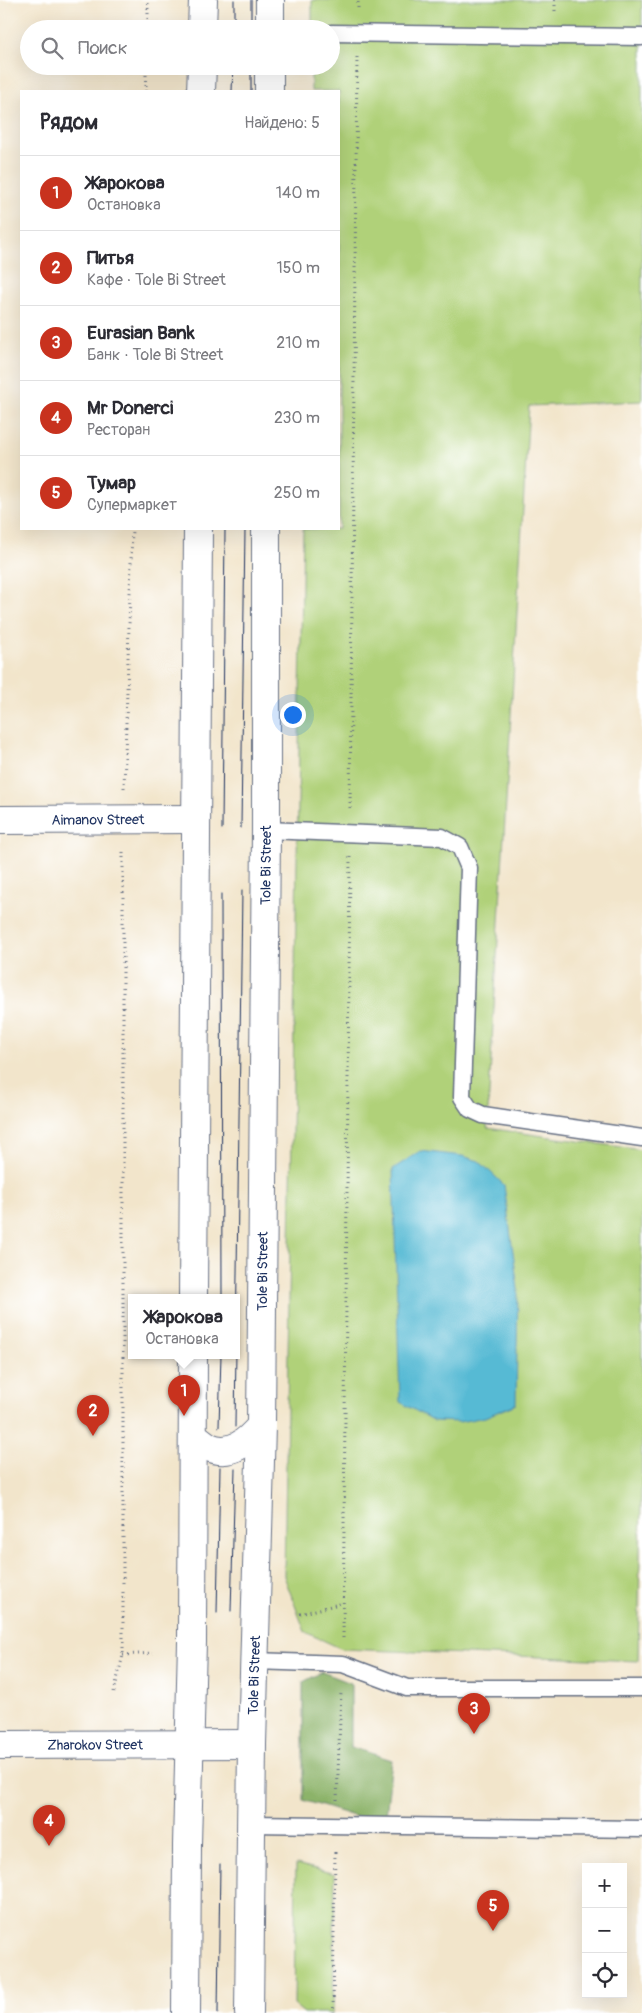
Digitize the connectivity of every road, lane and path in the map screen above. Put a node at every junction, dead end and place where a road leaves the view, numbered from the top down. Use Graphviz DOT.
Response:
graph roads {
  1 [pos="148,0"];
  2 [pos="203,0"];
  3 [pos="270,0"];
  4 [pos="148,20"];
  5 [pos="202,20"];
  6 [pos="270,20"];
  7 [pos="340,33"];
  8 [pos="642,37"];
  9 [pos="146,75"];
  10 [pos="202,75"];
  11 [pos="269,75"];
  12 [pos="146,90"];
  13 [pos="201,90"];
  14 [pos="269,90"];
  15 [pos="132,530"];
  16 [pos="198,530"];
  17 [pos="266,530"];
  18 [pos="123,819"];
  19 [pos="196,819"];
  20 [pos="0,820"];
  21 [pos="266,830"];
  22 [pos="642,1138"];
  23 [pos="193,1294"];
  24 [pos="193,1359"];
  25 [pos="261,1426"];
  26 [pos="193,1435"];
  27 [pos="343,1603"];
  28 [pos="300,1614"];
  29 [pos="153,1653"];
  30 [pos="123,1655"];
  31 [pos="254,1661"];
  32 [pos="642,1688"];
  33 [pos="114,1692"];
  34 [pos="189,1744"];
  35 [pos="252,1744"];
  36 [pos="0,1745"];
  37 [pos="251,1824"];
  38 [pos="642,1829"];
  39 [pos="186,2013"];
  40 [pos="249,2013"];
  1 -- 4 [label="path"];
  2 -- 5 [label="main road"];
  3 -- 6 [label="main road"];
  7 -- 8 [label="lane"];
  9 -- 12 [label="path"];
  10 -- 13 [label="main road"];
  11 -- 14 [label="main road"];
  15 -- 18 [label="path"];
  16 -- 19 [label="main road"];
  17 -- 21 [label="main road, Tole Bi Street"];
  18 -- 19 [label="main road, Aimanov Street"];
  18 -- 20 [label="main road, Aimanov Street"];
  18 -- 30 [label="path"];
  19 -- 23 [label="main road"];
  21 -- 22 [label="lane"];
  21 -- 25 [label="main road, Tole Bi Street"];
  24 -- 26 [label="main road"];
  25 -- 26 [label="main road"];
  25 -- 31 [label="main road, Tole Bi Street"];
  26 -- 34 [label="main road"];
  27 -- 28 [label="path"];
  29 -- 30 [label="path"];
  30 -- 33 [label="path"];
  31 -- 32 [label="lane"];
  31 -- 35 [label="main road, Tole Bi Street"];
  34 -- 35 [label="main road, Zharokov Street"];
  34 -- 36 [label="main road, Zharokov Street"];
  34 -- 39 [label="main road"];
  35 -- 37 [label="main road, Tole Bi Street"];
  37 -- 38 [label="lane"];
  37 -- 40 [label="main road, Tole Bi Street"];
}
